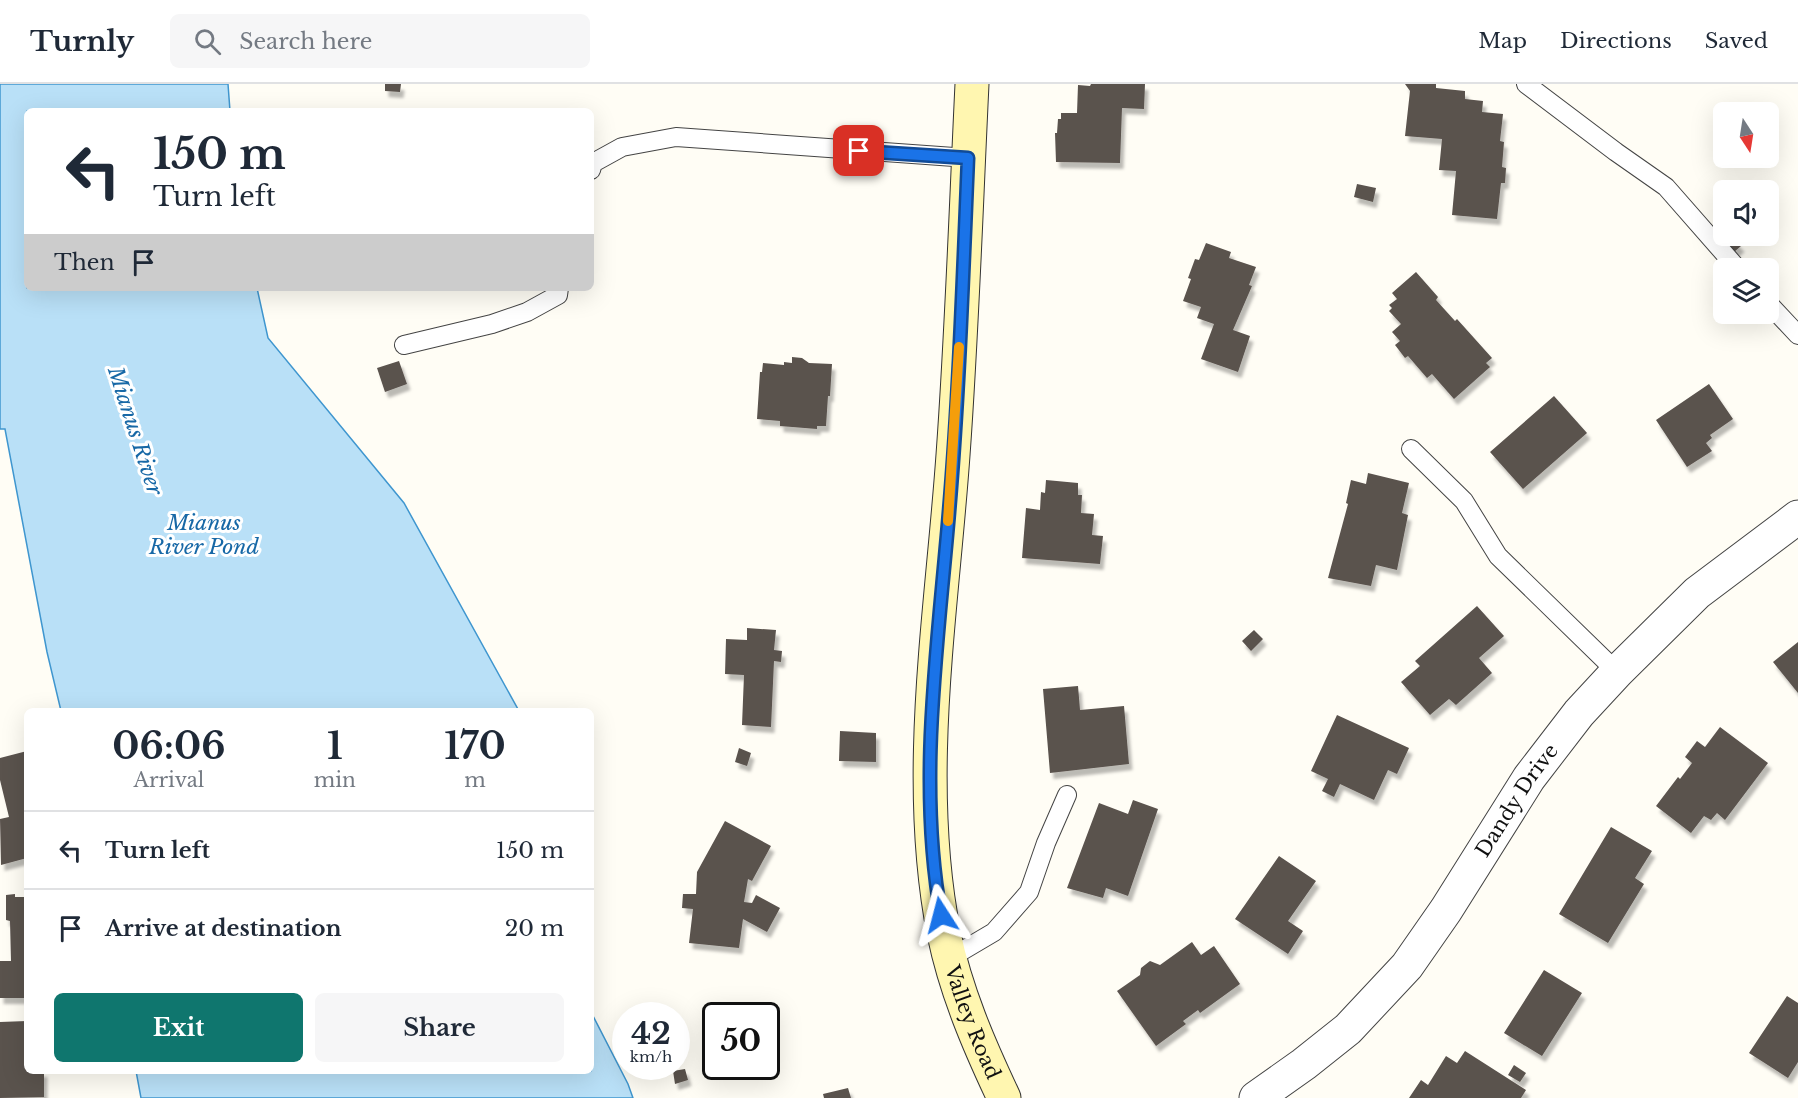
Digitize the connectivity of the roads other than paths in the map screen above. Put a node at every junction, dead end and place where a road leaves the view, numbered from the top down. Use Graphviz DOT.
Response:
graph roads {
  1 [pos="972,84"];
  2 [pos="1526,84"];
  3 [pos="968,158"];
  4 [pos="594,162"];
  5 [pos="1728,258"];
  6 [pos="559,291"];
  7 [pos="1779,315"];
  8 [pos="1798,335"];
  9 [pos="404,345"];
  10 [pos="1411,449"];
  11 [pos="1798,517"];
  12 [pos="1617,672"];
  13 [pos="1067,795"];
  14 [pos="950,958"];
  15 [pos="1004,1098"];
  16 [pos="1256,1098"];
  1 -- 3 [label="main road, Valley Road"];
  2 -- 5 [label="lane"];
  3 -- 4 [label="lane"];
  3 -- 14 [label="main road, Valley Road"];
  6 -- 9 [label="lane"];
  7 -- 8 [label="lane"];
  10 -- 12 [label="lane"];
  11 -- 12 [label="street, Dandy Drive"];
  12 -- 16 [label="street, Dandy Drive"];
  13 -- 14 [label="lane"];
  14 -- 15 [label="main road, Valley Road"];
}
